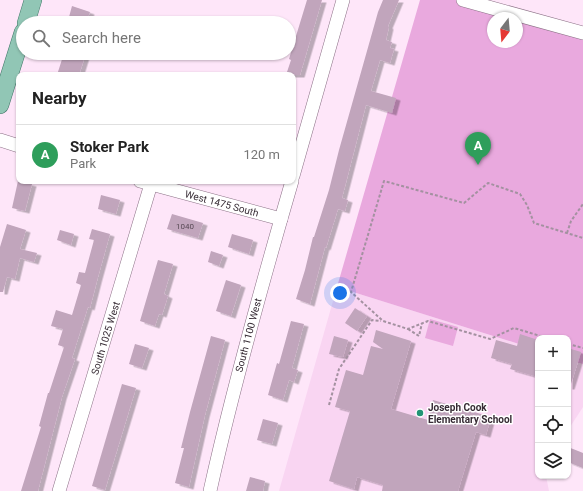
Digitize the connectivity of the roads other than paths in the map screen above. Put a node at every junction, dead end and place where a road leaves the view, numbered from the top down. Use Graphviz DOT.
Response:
graph roads {
  1 [pos="33,0"];
  2 [pos="343,0"];
  3 [pos="463,0"];
  4 [pos="28,16"];
  5 [pos="583,33"];
  6 [pos="16,54"];
  7 [pos="0,105"];
  8 [pos="0,140"];
  9 [pos="16,145"];
  10 [pos="296,165"];
  11 [pos="145,184"];
  12 [pos="149,184"];
  13 [pos="291,184"];
  14 [pos="281,219"];
  15 [pos="59,491"];
  16 [pos="210,491"];
  1 -- 4 [label="main road"];
  2 -- 10 [label="street"];
  3 -- 5 [label="street"];
  6 -- 7 [label="main road"];
  8 -- 9 [label="street"];
  11 -- 15 [label="street, South 1025 West"];
  12 -- 14 [label="street, West 1475 South"];
  13 -- 14 [label="street, South 1100 West"];
  14 -- 16 [label="street, South 1100 West"];
}
